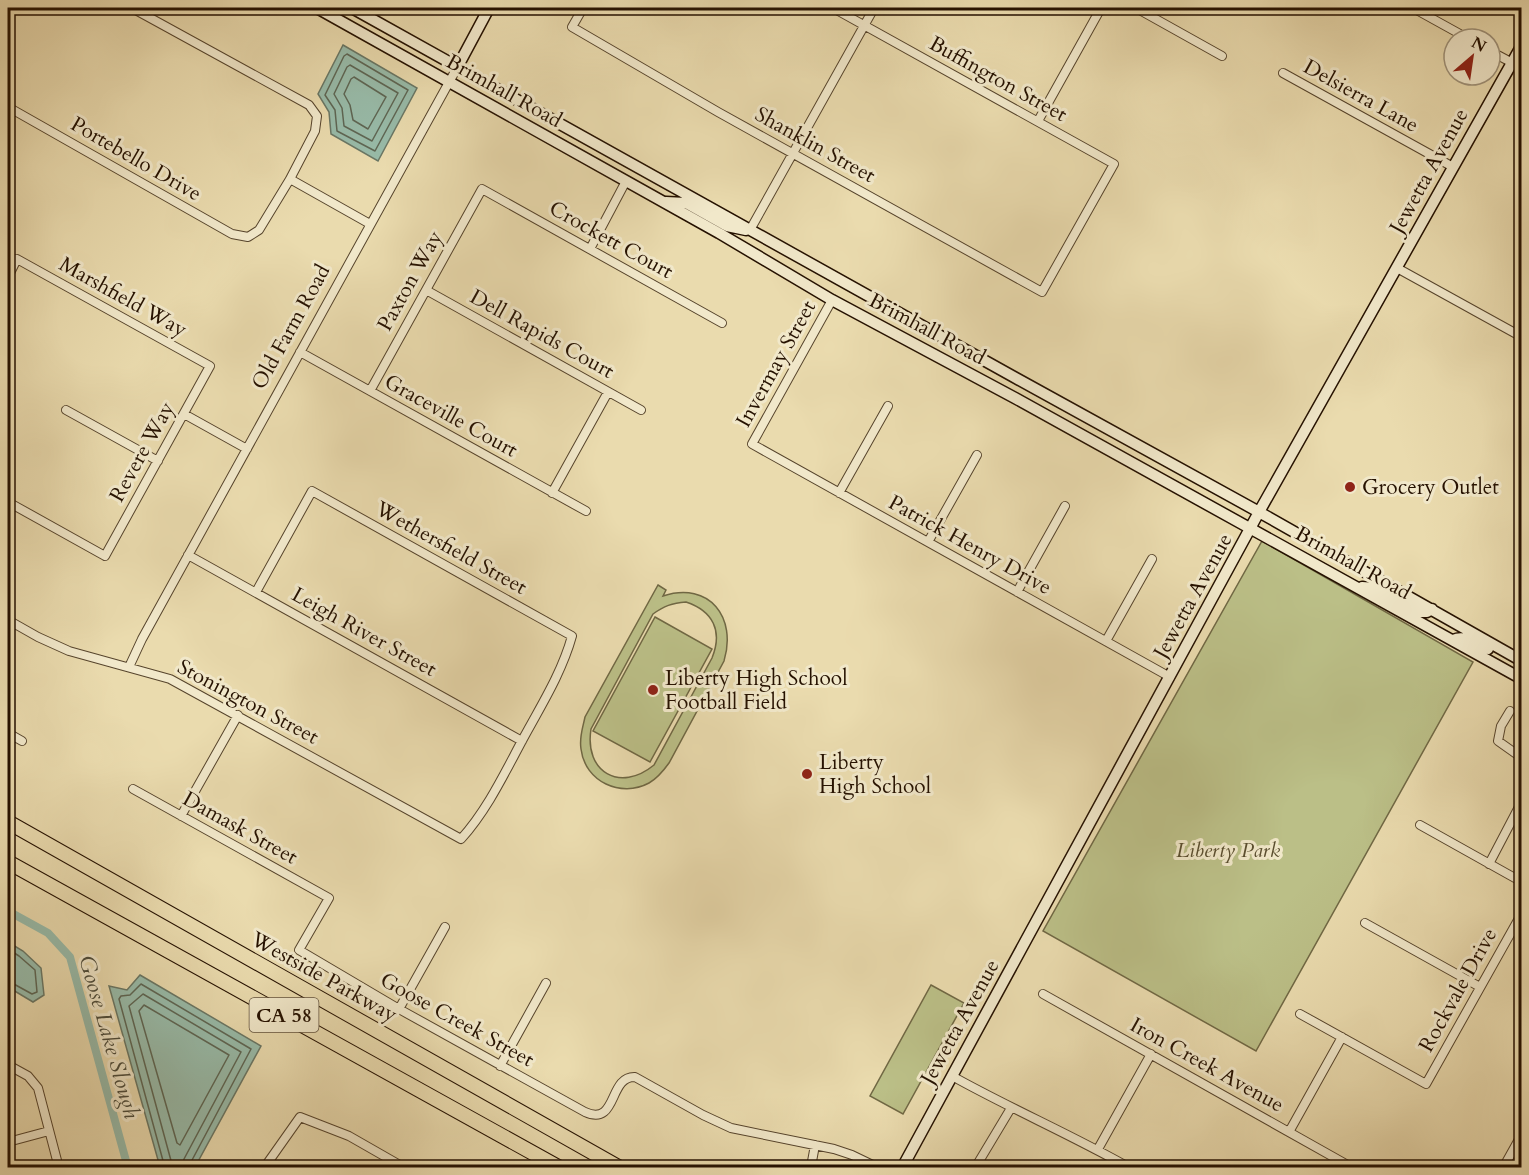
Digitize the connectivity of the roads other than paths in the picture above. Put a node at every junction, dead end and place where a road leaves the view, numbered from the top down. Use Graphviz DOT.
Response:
graph roads {
  1 [pos="132,8"];
  2 [pos="317,8"];
  3 [pos="352,8"];
  4 [pos="489,8"];
  5 [pos="583,8"];
  6 [pos="833,8"];
  7 [pos="874,8"];
  8 [pos="1101,8"];
  9 [pos="1136,8"];
  10 [pos="1413,8"];
  11 [pos="864,25"];
  12 [pos="1447,27"];
  13 [pos="1521,45"];
  14 [pos="1222,56"];
  15 [pos="1502,57"];
  16 [pos="1516,65"];
  17 [pos="458,66"];
  18 [pos="1282,73"];
  19 [pos="448,83"];
  20 [pos="8,107"];
  21 [pos="1038,121"];
  22 [pos="793,153"];
  23 [pos="1453,167"];
  24 [pos="290,179"];
  25 [pos="626,181"];
  26 [pos="482,189"];
  27 [pos="663,202"];
  28 [pos="370,224"];
  29 [pos="750,230"];
  30 [pos="590,249"];
  31 [pos="1397,268"];
  32 [pos="8,277"];
  33 [pos="426,290"];
  34 [pos="1042,292"];
  35 [pos="832,300"];
  36 [pos="722,322"];
  37 [pos="1521,337"];
  38 [pos="300,352"];
  39 [pos="210,366"];
  40 [pos="370,391"];
  41 [pos="608,392"];
  42 [pos="888,406"];
  43 [pos="66,410"];
  44 [pos="641,410"];
  45 [pos="184,414"];
  46 [pos="752,444"];
  47 [pos="247,448"];
  48 [pos="977,455"];
  49 [pos="158,461"];
  50 [pos="552,493"];
  51 [pos="839,493"];
  52 [pos="8,502"];
  53 [pos="1065,506"];
  54 [pos="586,511"];
  55 [pos="1259,512"];
  56 [pos="1251,530"];
  57 [pos="928,542"];
  58 [pos="188,555"];
  59 [pos="1152,559"];
  60 [pos="1356,586"];
  61 [pos="256,592"];
  62 [pos="1017,592"];
  63 [pos="1432,609"];
  64 [pos="8,620"];
  65 [pos="1453,640"];
  66 [pos="1106,641"];
  67 [pos="1521,661"];
  68 [pos="129,667"];
  69 [pos="1170,677"];
  70 [pos="1521,679"];
  71 [pos="1510,711"];
  72 [pos="238,715"];
  73 [pos="8,733"];
  74 [pos="22,741"];
  75 [pos="522,741"];
  76 [pos="1521,758"];
  77 [pos="133,789"];
  78 [pos="1521,801"];
  79 [pos="181,816"];
  80 [pos="8,822"];
  81 [pos="1420,825"];
  82 [pos="8,862"];
  83 [pos="1489,864"];
  84 [pos="1521,882"];
  85 [pos="1521,914"];
  86 [pos="1365,923"];
  87 [pos="445,927"];
  88 [pos="299,950"];
  89 [pos="546,983"];
  90 [pos="1480,987"];
  91 [pos="1043,994"];
  92 [pos="399,1009"];
  93 [pos="1300,1014"];
  94 [pos="1342,1037"];
  95 [pos="1150,1054"];
  96 [pos="8,1065"];
  97 [pos="500,1066"];
  98 [pos="952,1076"];
  99 [pos="1011,1108"];
  100 [pos="49,1131"];
  101 [pos="1289,1132"];
  102 [pos="1521,1134"];
  103 [pos="8,1142"];
  104 [pos="815,1145"];
  105 [pos="1098,1149"];
  106 [pos="59,1167"];
  107 [pos="264,1167"];
  108 [pos="405,1167"];
  109 [pos="560,1167"];
  110 [pos="620,1167"];
  111 [pos="811,1167"];
  112 [pos="879,1167"];
  113 [pos="902,1167"];
  114 [pos="975,1167"];
  115 [pos="1130,1167"];
  116 [pos="1353,1167"];
  117 [pos="1503,1167"];
  1 -- 24 [label="street"];
  2 -- 19 [label="street, Brimhall Road"];
  3 -- 17 [label="street, Brimhall Road"];
  4 -- 17 [label="street, Old Farm Road"];
  5 -- 22 [label="street, Shanklin Street"];
  6 -- 11 [label="street, Buffington Street"];
  7 -- 11 [label="street"];
  8 -- 21 [label="street"];
  9 -- 14 [label="street"];
  10 -- 12 [label="street"];
  11 -- 21 [label="street, Buffington Street"];
  11 -- 22 [label="street"];
  13 -- 16 [label="street, Jewetta Avenue"];
  15 -- 16 [label="street"];
  16 -- 23 [label="street, Jewetta Avenue"];
  17 -- 19 [label="street, Old Farm Road"];
  17 -- 29 [label="street, Brimhall Road"];
  18 -- 23 [label="street, Delsierra Lane"];
  19 -- 25 [label="street, Brimhall Road"];
  19 -- 28 [label="street, Old Farm Road"];
  20 -- 24 [label="street, Portebello Drive"];
  21 -- 34 [label="street, Buffington Street"];
  22 -- 29 [label="street"];
  22 -- 34 [label="street, Shanklin Street"];
  23 -- 31 [label="street, Jewetta Avenue"];
  24 -- 28 [label="street"];
  25 -- 27 [label="street, Brimhall Road"];
  25 -- 30 [label="street"];
  26 -- 30 [label="street, Crockett Court"];
  26 -- 33 [label="street, Paxton Way"];
  27 -- 29 [label="street"];
  27 -- 35 [label="street, Brimhall Road"];
  28 -- 38 [label="street, Old Farm Road"];
  29 -- 55 [label="street, Brimhall Road"];
  30 -- 36 [label="street, Crockett Court"];
  31 -- 37 [label="street"];
  31 -- 55 [label="street, Jewetta Avenue"];
  32 -- 39 [label="street, Marshfield Way"];
  33 -- 40 [label="street, Paxton Way"];
  33 -- 41 [label="street, Dell Rapids Court"];
  35 -- 46 [label="street, Invermay Street"];
  35 -- 56 [label="street, Brimhall Road"];
  38 -- 40 [label="street, Graceville Court"];
  38 -- 47 [label="street, Old Farm Road"];
  39 -- 45 [label="street, Revere Way"];
  40 -- 50 [label="street, Graceville Court"];
  41 -- 44 [label="street, Dell Rapids Court"];
  41 -- 50 [label="street"];
  42 -- 51 [label="street"];
  43 -- 49 [label="street"];
  45 -- 47 [label="street"];
  45 -- 49 [label="street, Revere Way"];
  46 -- 51 [label="street, Patrick Henry Drive"];
  47 -- 58 [label="street, Old Farm Road"];
  48 -- 57 [label="street"];
  49 -- 52 [label="street, Revere Way"];
  50 -- 54 [label="street, Graceville Court"];
  51 -- 57 [label="street, Patrick Henry Drive"];
  53 -- 62 [label="street"];
  55 -- 56 [label="street, Jewetta Avenue"];
  55 -- 63 [label="street, Brimhall Road"];
  56 -- 60 [label="street, Brimhall Road"];
  56 -- 69 [label="street, Jewetta Avenue"];
  57 -- 62 [label="street, Patrick Henry Drive"];
  58 -- 61 [label="street, Leigh River Street"];
  58 -- 68 [label="street, Old Farm Road"];
  59 -- 66 [label="street"];
  60 -- 63 [label="street"];
  60 -- 65 [label="street, Brimhall Road"];
  61 -- 75 [label="street, Leigh River Street"];
  61 -- 75 [label="street, Wethersfield Street"];
  62 -- 66 [label="street, Patrick Henry Drive"];
  63 -- 67 [label="street, Brimhall Road"];
  64 -- 68 [label="street, Stonington Street"];
  65 -- 67 [label="street"];
  65 -- 70 [label="street, Brimhall Road"];
  66 -- 69 [label="street, Patrick Henry Drive"];
  68 -- 72 [label="street, Stonington Street"];
  69 -- 98 [label="street, Jewetta Avenue"];
  71 -- 76 [label="street"];
  72 -- 75 [label="street, Stonington Street"];
  72 -- 79 [label="street"];
  73 -- 74 [label="street"];
  77 -- 79 [label="street, Damask Street"];
  78 -- 83 [label="street"];
  79 -- 88 [label="street, Damask Street"];
  80 -- 110 [label="highway, Westside Parkway / CA 58"];
  81 -- 83 [label="street"];
  82 -- 109 [label="highway, CA 58"];
  83 -- 84 [label="street"];
  85 -- 90 [label="street, Rockvale Drive"];
  86 -- 90 [label="street"];
  87 -- 92 [label="street"];
  88 -- 92 [label="street, Goose Creek Street"];
  89 -- 97 [label="street"];
  90 -- 94 [label="street, Rockvale Drive"];
  91 -- 95 [label="street, Iron Creek Avenue"];
  92 -- 97 [label="street, Goose Creek Street"];
  93 -- 94 [label="street"];
  94 -- 101 [label="street"];
  95 -- 101 [label="street, Iron Creek Avenue"];
  95 -- 105 [label="street"];
  96 -- 100 [label="street"];
  97 -- 104 [label="street, Goose Creek Street"];
  98 -- 99 [label="street"];
  98 -- 113 [label="street, Jewetta Avenue"];
  99 -- 105 [label="street"];
  99 -- 114 [label="street"];
  100 -- 103 [label="street"];
  100 -- 106 [label="street"];
  101 -- 116 [label="street, Iron Creek Avenue"];
  102 -- 117 [label="street"];
  104 -- 111 [label="street"];
  104 -- 112 [label="street"];
  105 -- 115 [label="street"];
  107 -- 108 [label="street"];
}
